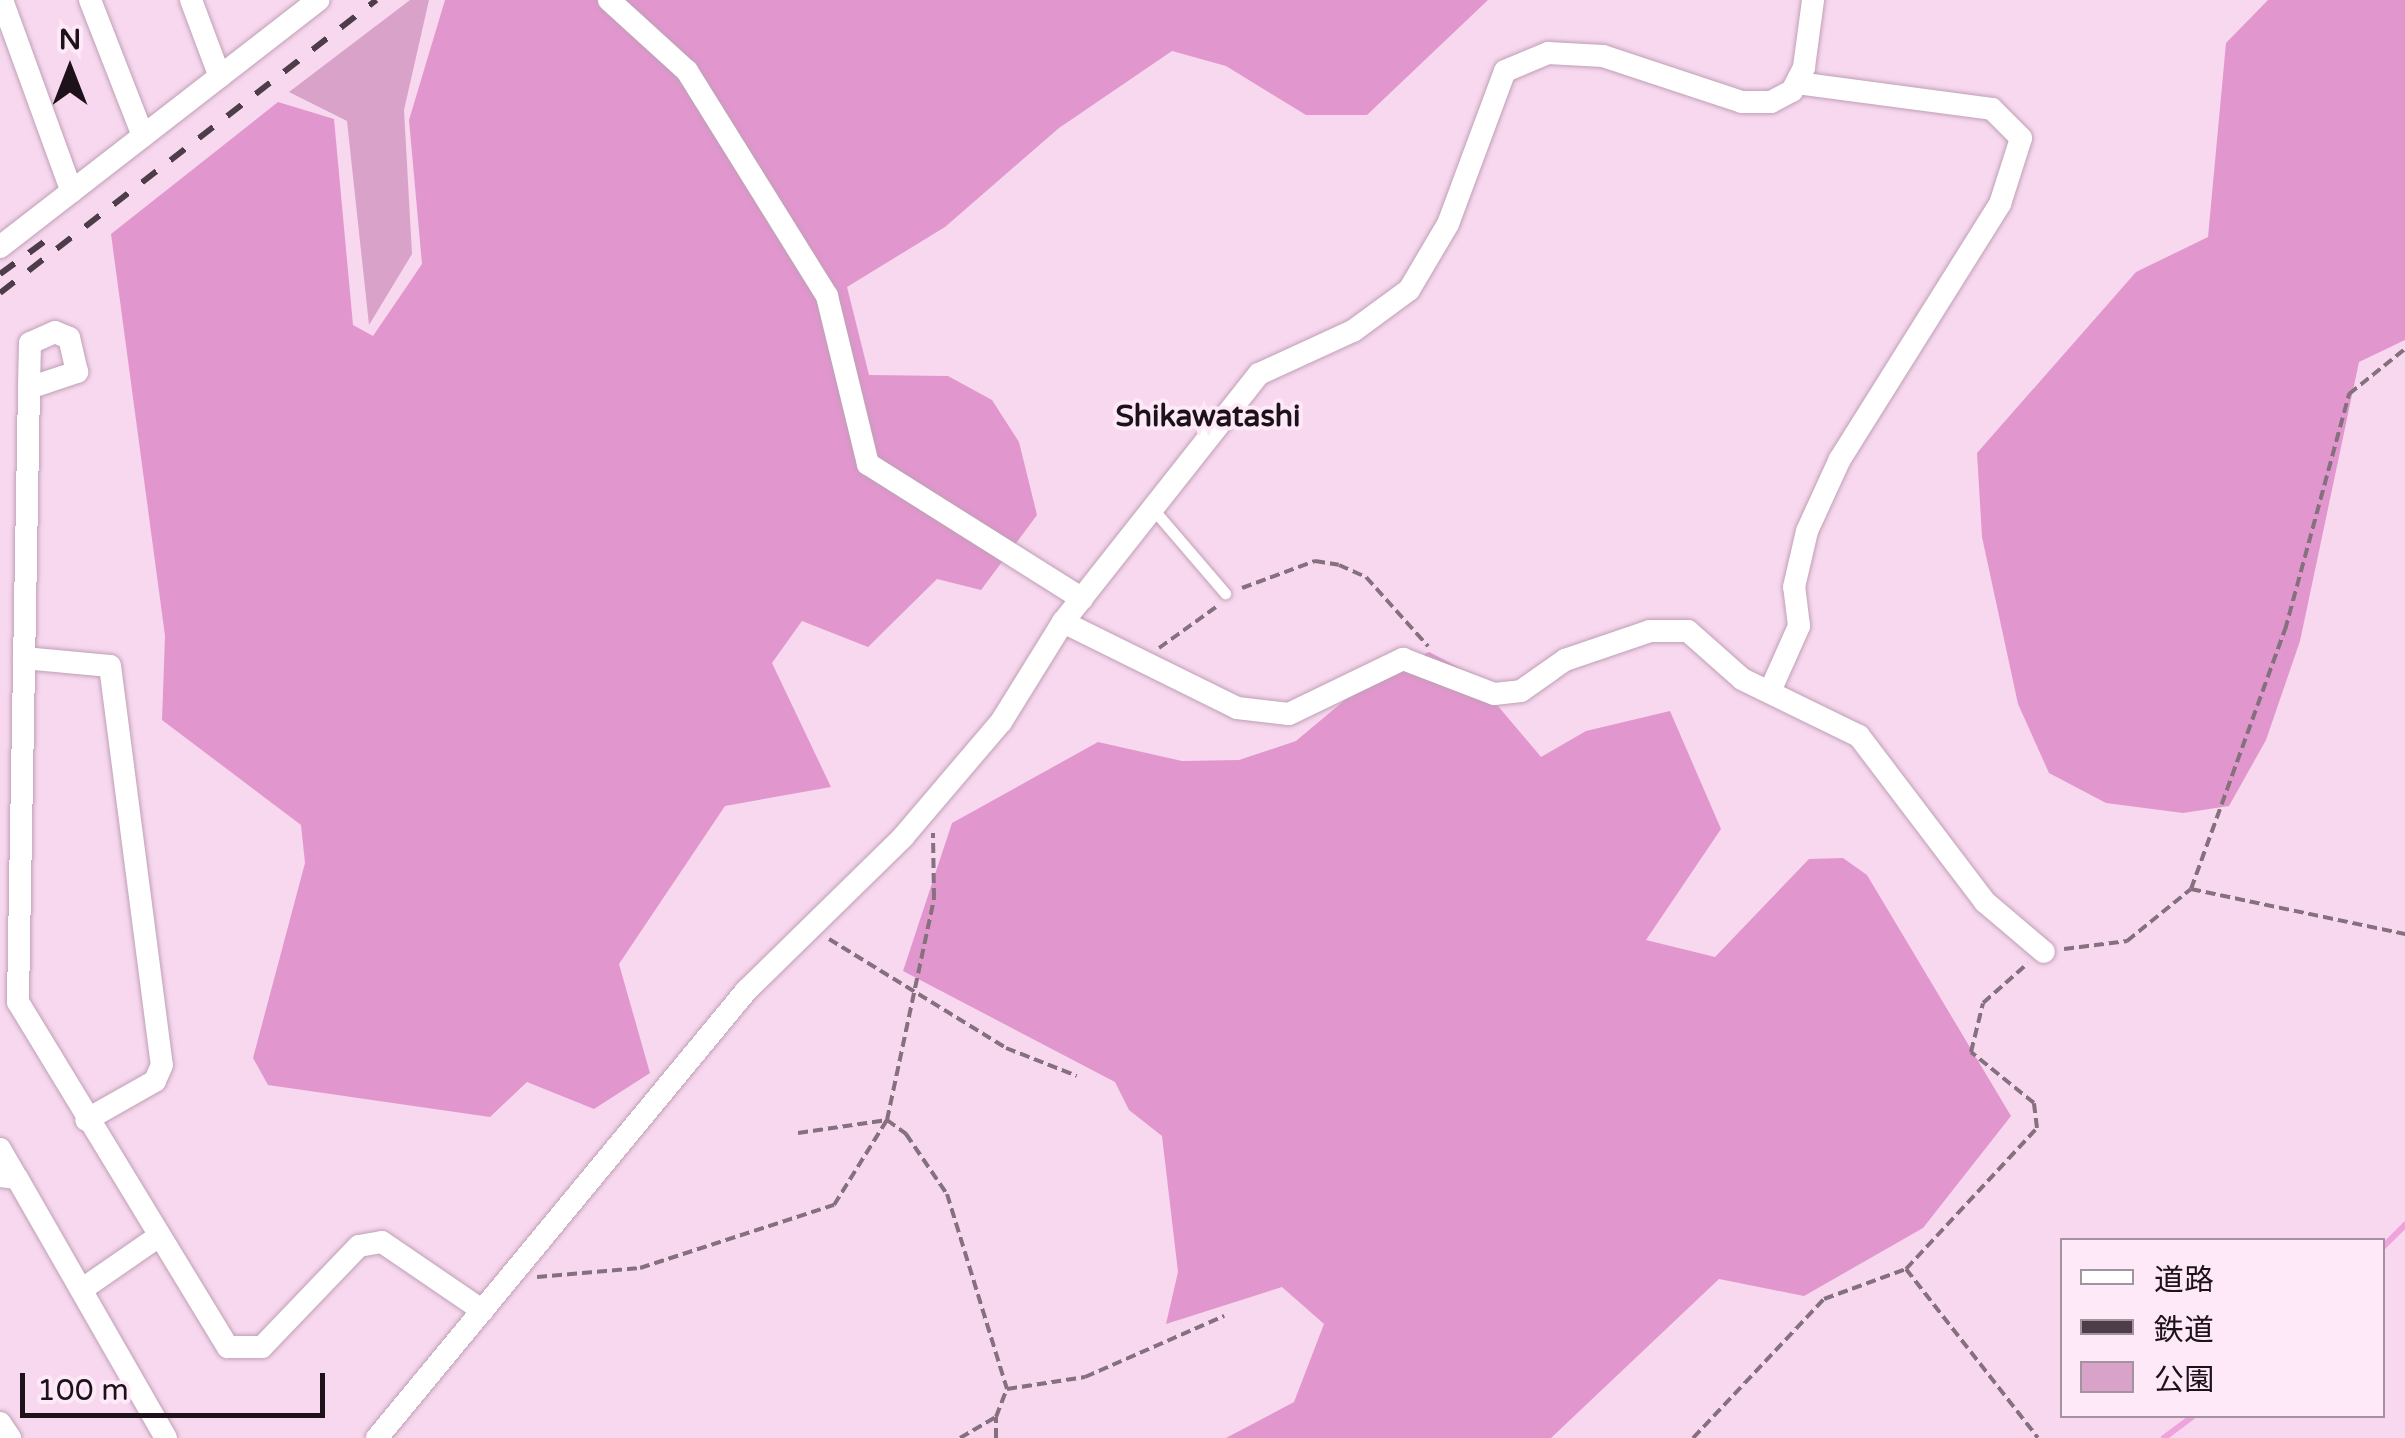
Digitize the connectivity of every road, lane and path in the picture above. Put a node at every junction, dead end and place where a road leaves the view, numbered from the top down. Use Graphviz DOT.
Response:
graph roads {
  1 [pos="2,0"];
  2 [pos="90,0"];
  3 [pos="192,0"];
  4 [pos="609,0"];
  5 [pos="1813,0"];
  6 [pos="306,4"];
  7 [pos="220,77"];
  8 [pos="1797,83"];
  9 [pos="143,136"];
  10 [pos="72,192"];
  11 [pos="0,247"];
  12 [pos="2405,349"];
  13 [pos="28,388"];
  14 [pos="1153,508"];
  15 [pos="1225,593"];
  16 [pos="1082,599"];
  17 [pos="1063,622"];
  18 [pos="1146,656"];
  19 [pos="24,658"];
  20 [pos="1398,662"];
  21 [pos="1770,689"];
  22 [pos="931,804"];
  23 [pos="2191,889"];
  24 [pos="818,922"];
  25 [pos="2405,934"];
  26 [pos="2044,952"];
  27 [pos="912,989"];
  28 [pos="1078,1076"];
  29 [pos="86,1120"];
  30 [pos="888,1120"];
  31 [pos="798,1133"];
  32 [pos="0,1149"];
  33 [pos="9,1177"];
  34 [pos="158,1236"];
  35 [pos="1906,1269"];
  36 [pos="513,1275"];
  37 [pos="84,1288"];
  38 [pos="483,1311"];
  39 [pos="1224,1316"];
  40 [pos="1007,1389"];
  41 [pos="996,1417"];
  42 [pos="0,1422"];
  43 [pos="10,1438"];
  44 [pos="166,1438"];
  45 [pos="377,1438"];
  46 [pos="960,1438"];
  47 [pos="996,1438"];
  48 [pos="1692,1438"];
  49 [pos="2038,1438"];
  1 -- 10 [label="street"];
  2 -- 9 [label="street"];
  3 -- 7 [label="street"];
  4 -- 16 [label="street"];
  5 -- 8 [label="street"];
  6 -- 7 [label="street"];
  7 -- 9 [label="street"];
  8 -- 14 [label="street"];
  8 -- 21 [label="street"];
  9 -- 10 [label="street"];
  10 -- 11 [label="street"];
  12 -- 23 [label="path"];
  13 -- 19 [label="street"];
  14 -- 15 [label="lane"];
  14 -- 16 [label="street"];
  15 -- 18 [label="path"];
  15 -- 20 [label="path"];
  16 -- 17 [label="street"];
  17 -- 18 [label="street"];
  17 -- 22 [label="street"];
  18 -- 20 [label="street"];
  19 -- 29 [label="street"];
  19 -- 29 [label="street"];
  20 -- 21 [label="street"];
  21 -- 26 [label="street"];
  22 -- 24 [label="street"];
  22 -- 27 [label="path"];
  23 -- 25 [label="path"];
  23 -- 26 [label="path"];
  24 -- 27 [label="path"];
  24 -- 36 [label="street"];
  26 -- 35 [label="path"];
  27 -- 28 [label="path"];
  27 -- 30 [label="path"];
  29 -- 34 [label="street"];
  30 -- 31 [label="path"];
  30 -- 36 [label="path"];
  30 -- 40 [label="path"];
  32 -- 33 [label="street"];
  33 -- 37 [label="street"];
  34 -- 37 [label="street"];
  34 -- 38 [label="street"];
  35 -- 48 [label="path"];
  35 -- 49 [label="path"];
  36 -- 38 [label="street"];
  37 -- 44 [label="street"];
  38 -- 45 [label="street"];
  39 -- 40 [label="path"];
  40 -- 41 [label="path"];
  41 -- 46 [label="path"];
  41 -- 47 [label="path"];
  42 -- 43 [label="street"];
}
